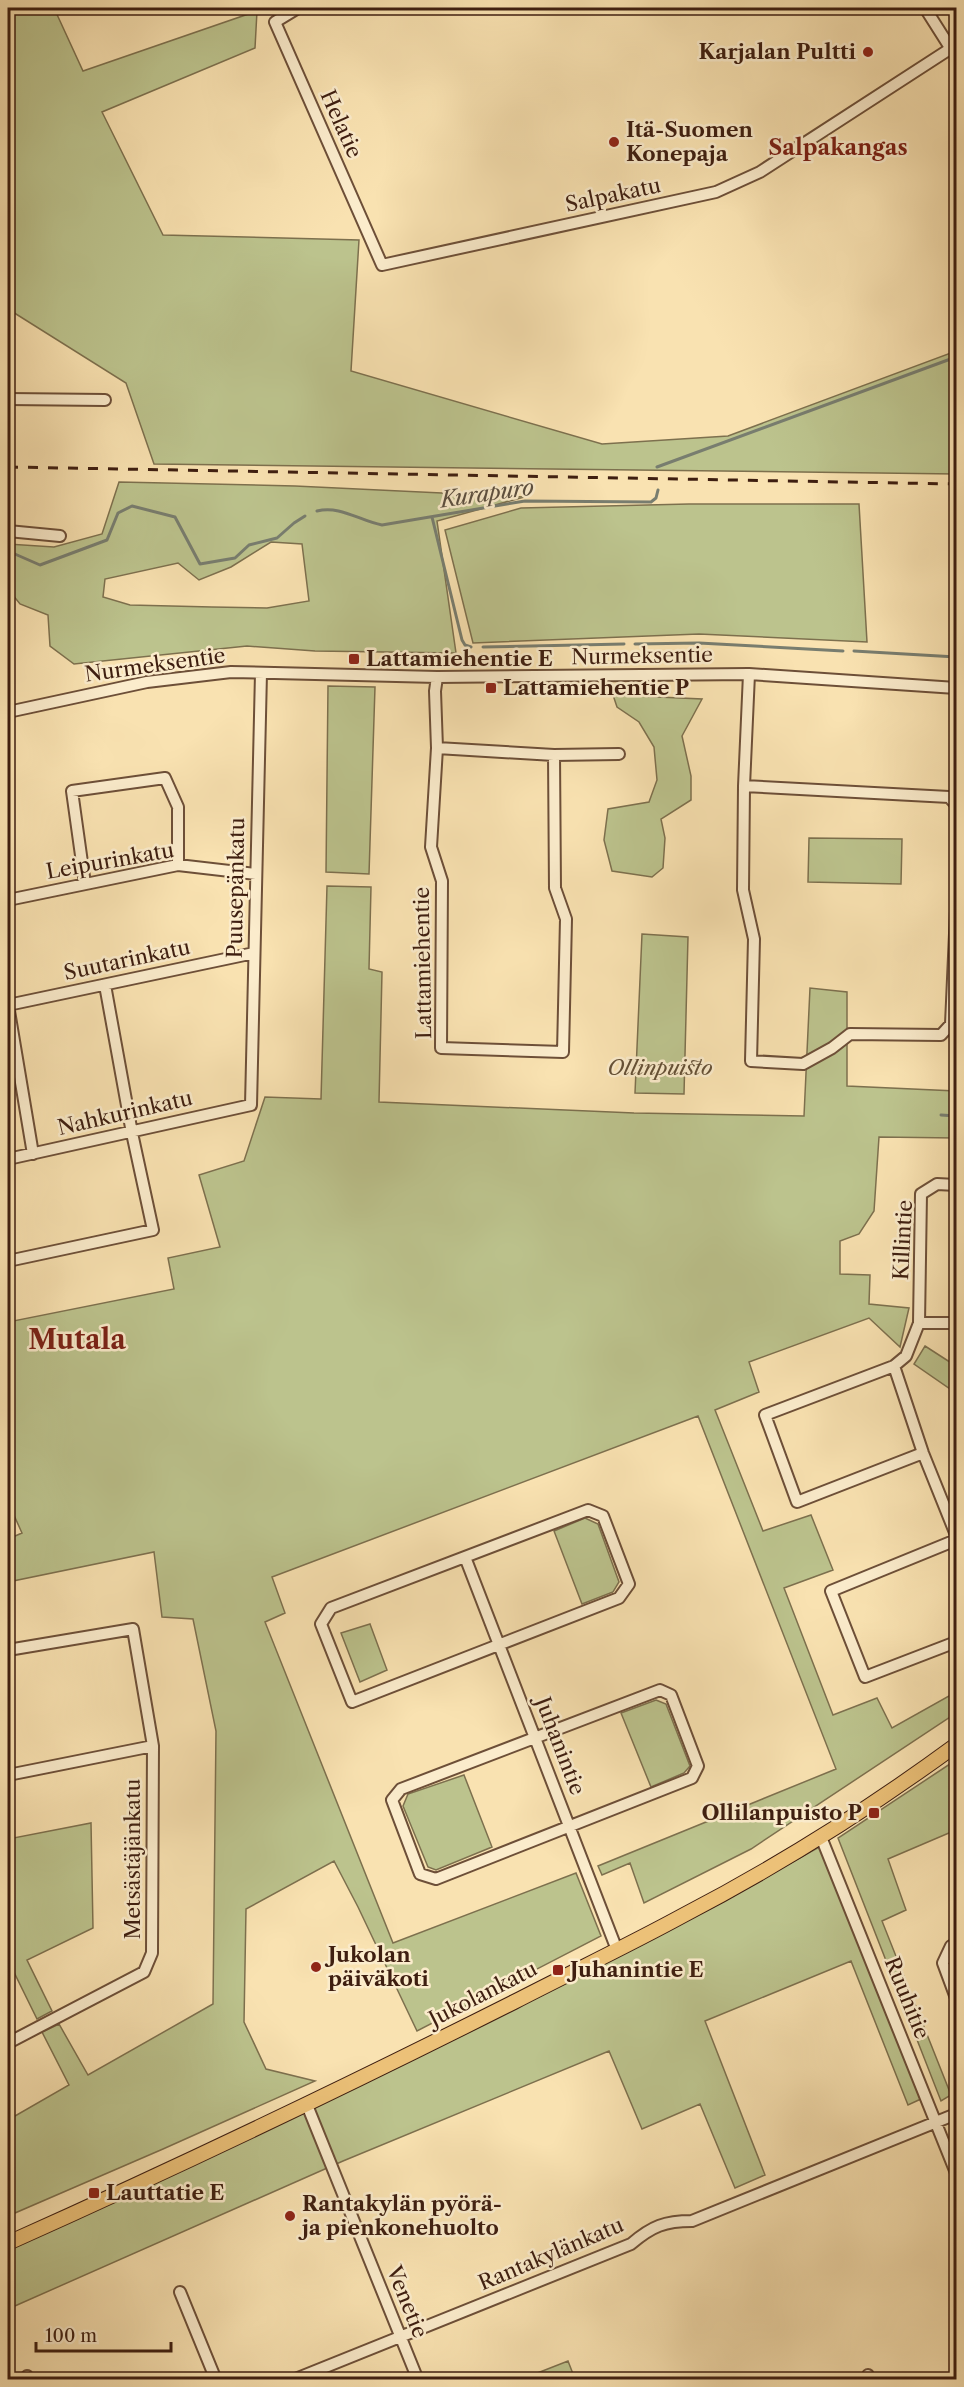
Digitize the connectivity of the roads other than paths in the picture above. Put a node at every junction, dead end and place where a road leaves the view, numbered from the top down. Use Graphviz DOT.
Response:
graph roads {
  1 [pos="298,8"];
  2 [pos="925,8"];
  3 [pos="954,47"];
  4 [pos="382,265"];
  5 [pos="8,399"];
  6 [pos="105,400"];
  7 [pos="8,531"];
  8 [pos="60,536"];
  9 [pos="261,673"];
  10 [pos="748,674"];
  11 [pos="437,677"];
  12 [pos="957,688"];
  13 [pos="8,711"];
  14 [pos="437,748"];
  15 [pos="554,754"];
  16 [pos="619,754"];
  17 [pos="744,786"];
  18 [pos="957,806"];
  19 [pos="178,865"];
  20 [pos="256,874"];
  21 [pos="86,884"];
  22 [pos="8,900"];
  23 [pos="957,911"];
  24 [pos="254,953"];
  25 [pos="105,985"];
  26 [pos="8,1005"];
  27 [pos="251,1105"];
  28 [pos="132,1133"];
  29 [pos="33,1154"];
  30 [pos="8,1159"];
  31 [pos="957,1185"];
  32 [pos="8,1261"];
  33 [pos="919,1323"];
  34 [pos="957,1323"];
  35 [pos="894,1366"];
  36 [pos="923,1453"];
  37 [pos="957,1535"];
  38 [pos="957,1540"];
  39 [pos="465,1557"];
  40 [pos="957,1642"];
  41 [pos="499,1644"];
  42 [pos="8,1650"];
  43 [pos="536,1737"];
  44 [pos="957,1745"];
  45 [pos="153,1746"];
  46 [pos="8,1774"];
  47 [pos="570,1826"];
  48 [pos="821,1837"];
  49 [pos="957,1944"];
  50 [pos="617,1950"];
  51 [pos="957,1998"];
  52 [pos="8,2043"];
  53 [pos="307,2105"];
  54 [pos="957,2114"];
  55 [pos="936,2122"];
  56 [pos="957,2173"];
  57 [pos="8,2243"];
  58 [pos="180,2292"];
  59 [pos="400,2337"];
  60 [pos="216,2379"];
  61 [pos="293,2379"];
  62 [pos="418,2379"];
  1 -- 4 [label="street, Helatie"];
  2 -- 3 [label="street"];
  3 -- 4 [label="street, Salpakatu"];
  5 -- 6 [label="street"];
  7 -- 8 [label="street"];
  9 -- 11 [label="street, Nurmeksentie"];
  9 -- 13 [label="street, Nurmeksentie"];
  9 -- 20 [label="street, Puusepänkatu"];
  10 -- 11 [label="street, Nurmeksentie"];
  10 -- 12 [label="street, Nurmeksentie"];
  10 -- 17 [label="street"];
  11 -- 14 [label="street, Lattamiehentie"];
  14 -- 15 [label="street"];
  14 -- 15 [label="street, Lattamiehentie"];
  15 -- 16 [label="street"];
  17 -- 18 [label="street"];
  17 -- 23 [label="street"];
  19 -- 20 [label="street, Leipurinkatu"];
  19 -- 21 [label="street, Leipurinkatu"];
  19 -- 21 [label="street"];
  20 -- 24 [label="street, Puusepänkatu"];
  21 -- 22 [label="street, Leipurinkatu"];
  24 -- 25 [label="street, Suutarinkatu"];
  24 -- 27 [label="street, Puusepänkatu"];
  25 -- 26 [label="street, Suutarinkatu"];
  25 -- 28 [label="street"];
  26 -- 29 [label="street"];
  27 -- 28 [label="street, Nahkurinkatu"];
  28 -- 29 [label="street, Nahkurinkatu"];
  28 -- 32 [label="street"];
  29 -- 30 [label="street, Nahkurinkatu"];
  31 -- 33 [label="street, Killintie"];
  33 -- 34 [label="street"];
  33 -- 35 [label="street"];
  35 -- 36 [label="street"];
  35 -- 36 [label="street"];
  36 -- 37 [label="street"];
  38 -- 40 [label="street"];
  39 -- 41 [label="street, Juhanintie"];
  39 -- 41 [label="street"];
  39 -- 41 [label="street"];
  41 -- 43 [label="street, Juhanintie"];
  42 -- 45 [label="street, Metsästäjänkatu"];
  43 -- 47 [label="street, Juhanintie"];
  43 -- 47 [label="street"];
  43 -- 47 [label="street"];
  44 -- 48 [label="main road, Jukolankatu"];
  45 -- 46 [label="street"];
  45 -- 52 [label="street, Metsästäjänkatu"];
  47 -- 50 [label="street, Juhanintie"];
  48 -- 50 [label="main road, Jukolankatu"];
  48 -- 55 [label="street, Ruuhitie"];
  49 -- 51 [label="street"];
  50 -- 53 [label="main road, Jukolankatu"];
  53 -- 57 [label="main road, Jukolankatu"];
  53 -- 59 [label="street, Venetie"];
  54 -- 55 [label="street, Rantakylänkatu"];
  55 -- 56 [label="street, Ruuhitie"];
  55 -- 59 [label="street, Rantakylänkatu"];
  58 -- 60 [label="street"];
  59 -- 61 [label="street, Rantakylänkatu"];
  59 -- 62 [label="street, Venetie"];
}
